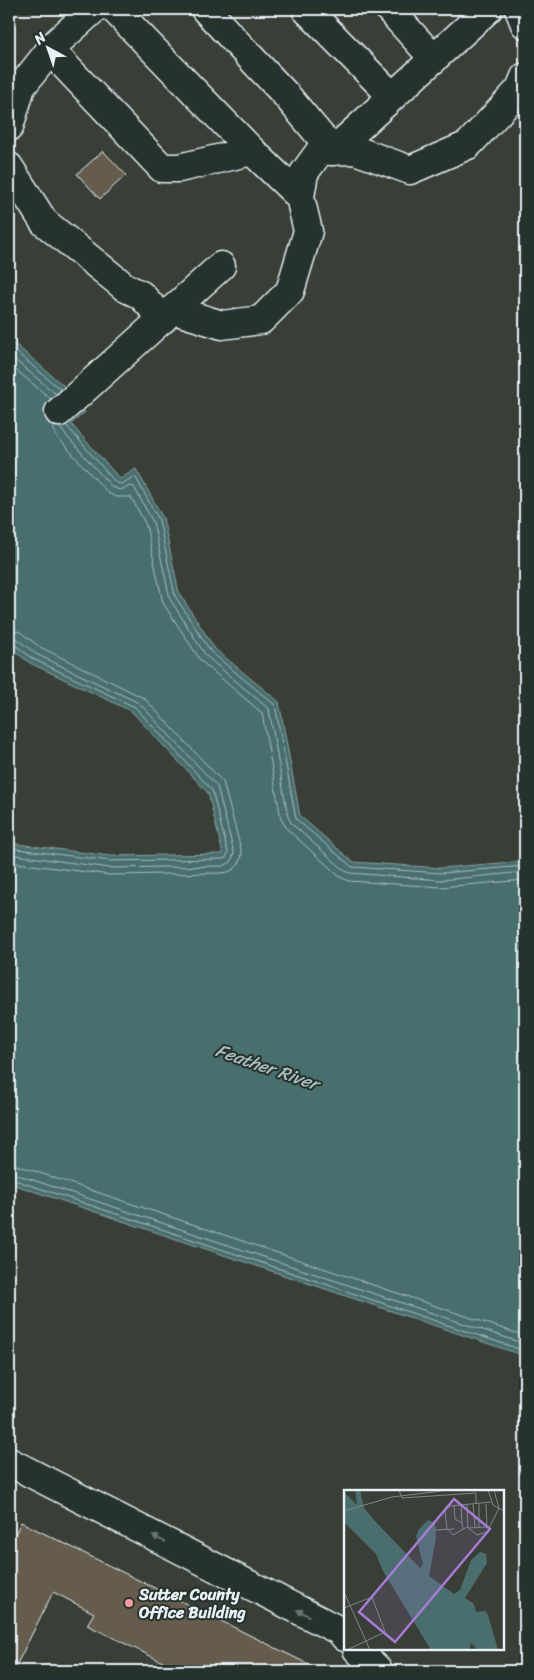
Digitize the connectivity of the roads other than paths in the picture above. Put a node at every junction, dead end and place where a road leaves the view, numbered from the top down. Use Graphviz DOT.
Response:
graph roads {
  1 [pos="94,9"];
  2 [pos="114,9"];
  3 [pos="205,9"];
  4 [pos="306,9"];
  5 [pos="389,9"];
  6 [pos="488,9"];
  7 [pos="519,9"];
  8 [pos="525,24"];
  9 [pos="50,50"];
  10 [pos="434,58"];
  11 [pos="525,77"];
  12 [pos="392,96"];
  13 [pos="9,128"];
  14 [pos="252,150"];
  15 [pos="333,151"];
  16 [pos="9,167"];
  17 [pos="300,197"];
  18 [pos="221,266"];
  19 [pos="169,314"];
  20 [pos="59,412"];
  21 [pos="9,1462"];
  22 [pos="344,1636"];
  23 [pos="358,1650"];
  24 [pos="377,1671"];
  1 -- 9 [label="lane"];
  2 -- 14 [label="lane"];
  3 -- 15 [label="lane"];
  4 -- 12 [label="lane"];
  5 -- 10 [label="lane"];
  6 -- 10 [label="lane"];
  7 -- 8 [label="lane"];
  9 -- 13 [label="lane"];
  9 -- 14 [label="lane"];
  10 -- 12 [label="lane"];
  11 -- 15 [label="lane"];
  12 -- 15 [label="lane"];
  14 -- 17 [label="lane"];
  15 -- 17 [label="lane"];
  16 -- 19 [label="lane"];
  17 -- 19 [label="lane"];
  18 -- 19 [label="lane"];
  19 -- 20 [label="lane"];
  22 -- 21 [label="lane, one-way"];
  23 -- 24 [label="lane"];
}
